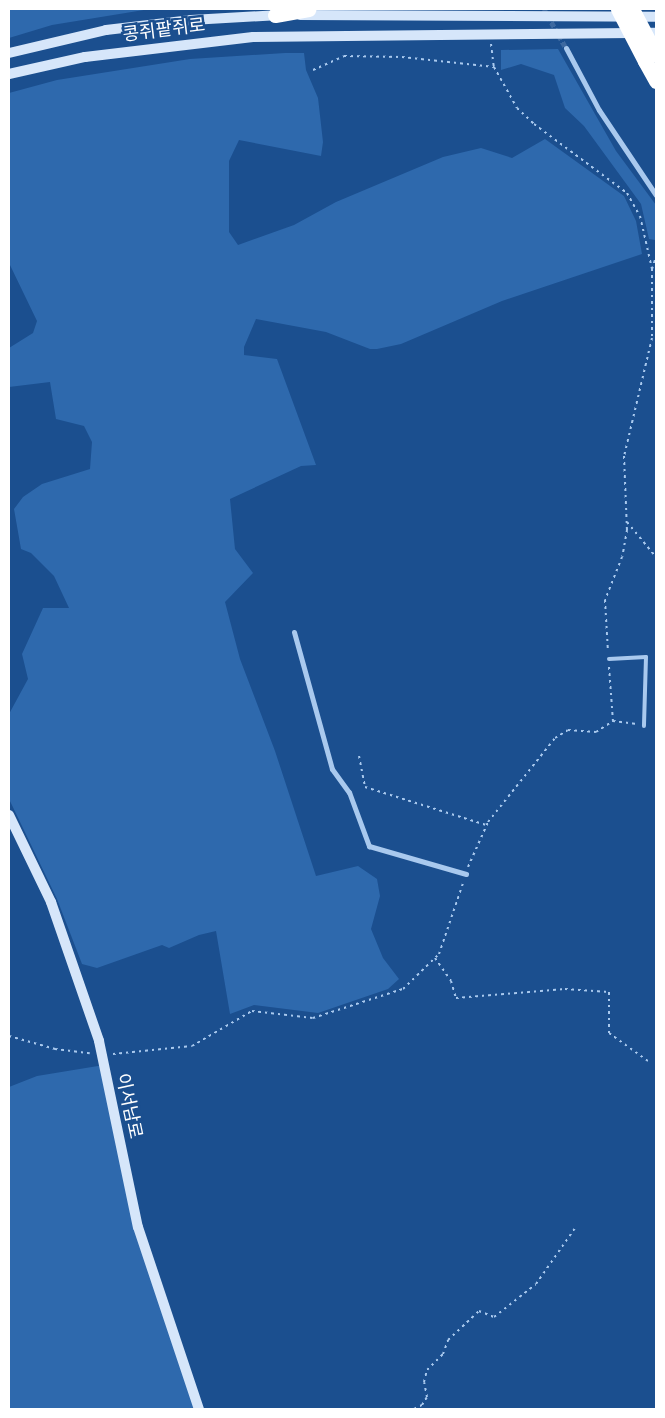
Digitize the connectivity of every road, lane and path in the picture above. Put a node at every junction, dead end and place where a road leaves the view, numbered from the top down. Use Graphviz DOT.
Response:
graph roads {
  1 [pos="308,9"];
  2 [pos="618,9"];
  3 [pos="632,9"];
  4 [pos="274,15"];
  5 [pos="656,17"];
  6 [pos="656,33"];
  7 [pos="490,34"];
  8 [pos="566,48"];
  9 [pos="9,53"];
  10 [pos="651,58"];
  11 [pos="494,67"];
  12 [pos="313,70"];
  13 [pos="9,74"];
  14 [pos="656,81"];
  15 [pos="656,195"];
  16 [pos="656,256"];
  17 [pos="652,268"];
  18 [pos="626,522"];
  19 [pos="656,557"];
  20 [pos="294,632"];
  21 [pos="609,659"];
  22 [pos="613,721"];
  23 [pos="644,726"];
  24 [pos="359,756"];
  25 [pos="9,816"];
  26 [pos="486,825"];
  27 [pos="466,874"];
  28 [pos="435,958"];
  29 [pos="9,1036"];
  30 [pos="102,1055"];
  31 [pos="648,1061"];
  32 [pos="575,1228"];
  33 [pos="199,1409"];
  34 [pos="414,1409"];
  1 -- 4 [label="highway"];
  2 -- 10 [label="highway, bridge"];
  3 -- 10 [label="highway, bridge"];
  4 -- 5 [label="main road, 콩쥐팥쥐로"];
  4 -- 9 [label="main road, 콩쥐팥쥐로"];
  6 -- 7 [label="main road, 콩쥐팥쥐로"];
  7 -- 11 [label="path"];
  7 -- 13 [label="main road, 콩쥐팥쥐로"];
  8 -- 15 [label="street"];
  10 -- 14 [label="highway"];
  11 -- 12 [label="path"];
  11 -- 17 [label="path"];
  16 -- 17 [label="path"];
  17 -- 18 [label="path"];
  18 -- 19 [label="path"];
  18 -- 21 [label="path"];
  20 -- 27 [label="street"];
  21 -- 22 [label="path"];
  21 -- 23 [label="lane"];
  22 -- 23 [label="path"];
  22 -- 26 [label="path"];
  24 -- 26 [label="path"];
  25 -- 30 [label="main road, 이서남로"];
  26 -- 27 [label="path"];
  27 -- 28 [label="path"];
  28 -- 30 [label="path"];
  28 -- 31 [label="path"];
  29 -- 30 [label="path"];
  30 -- 33 [label="main road, 이서남로"];
  32 -- 34 [label="path"];
}
